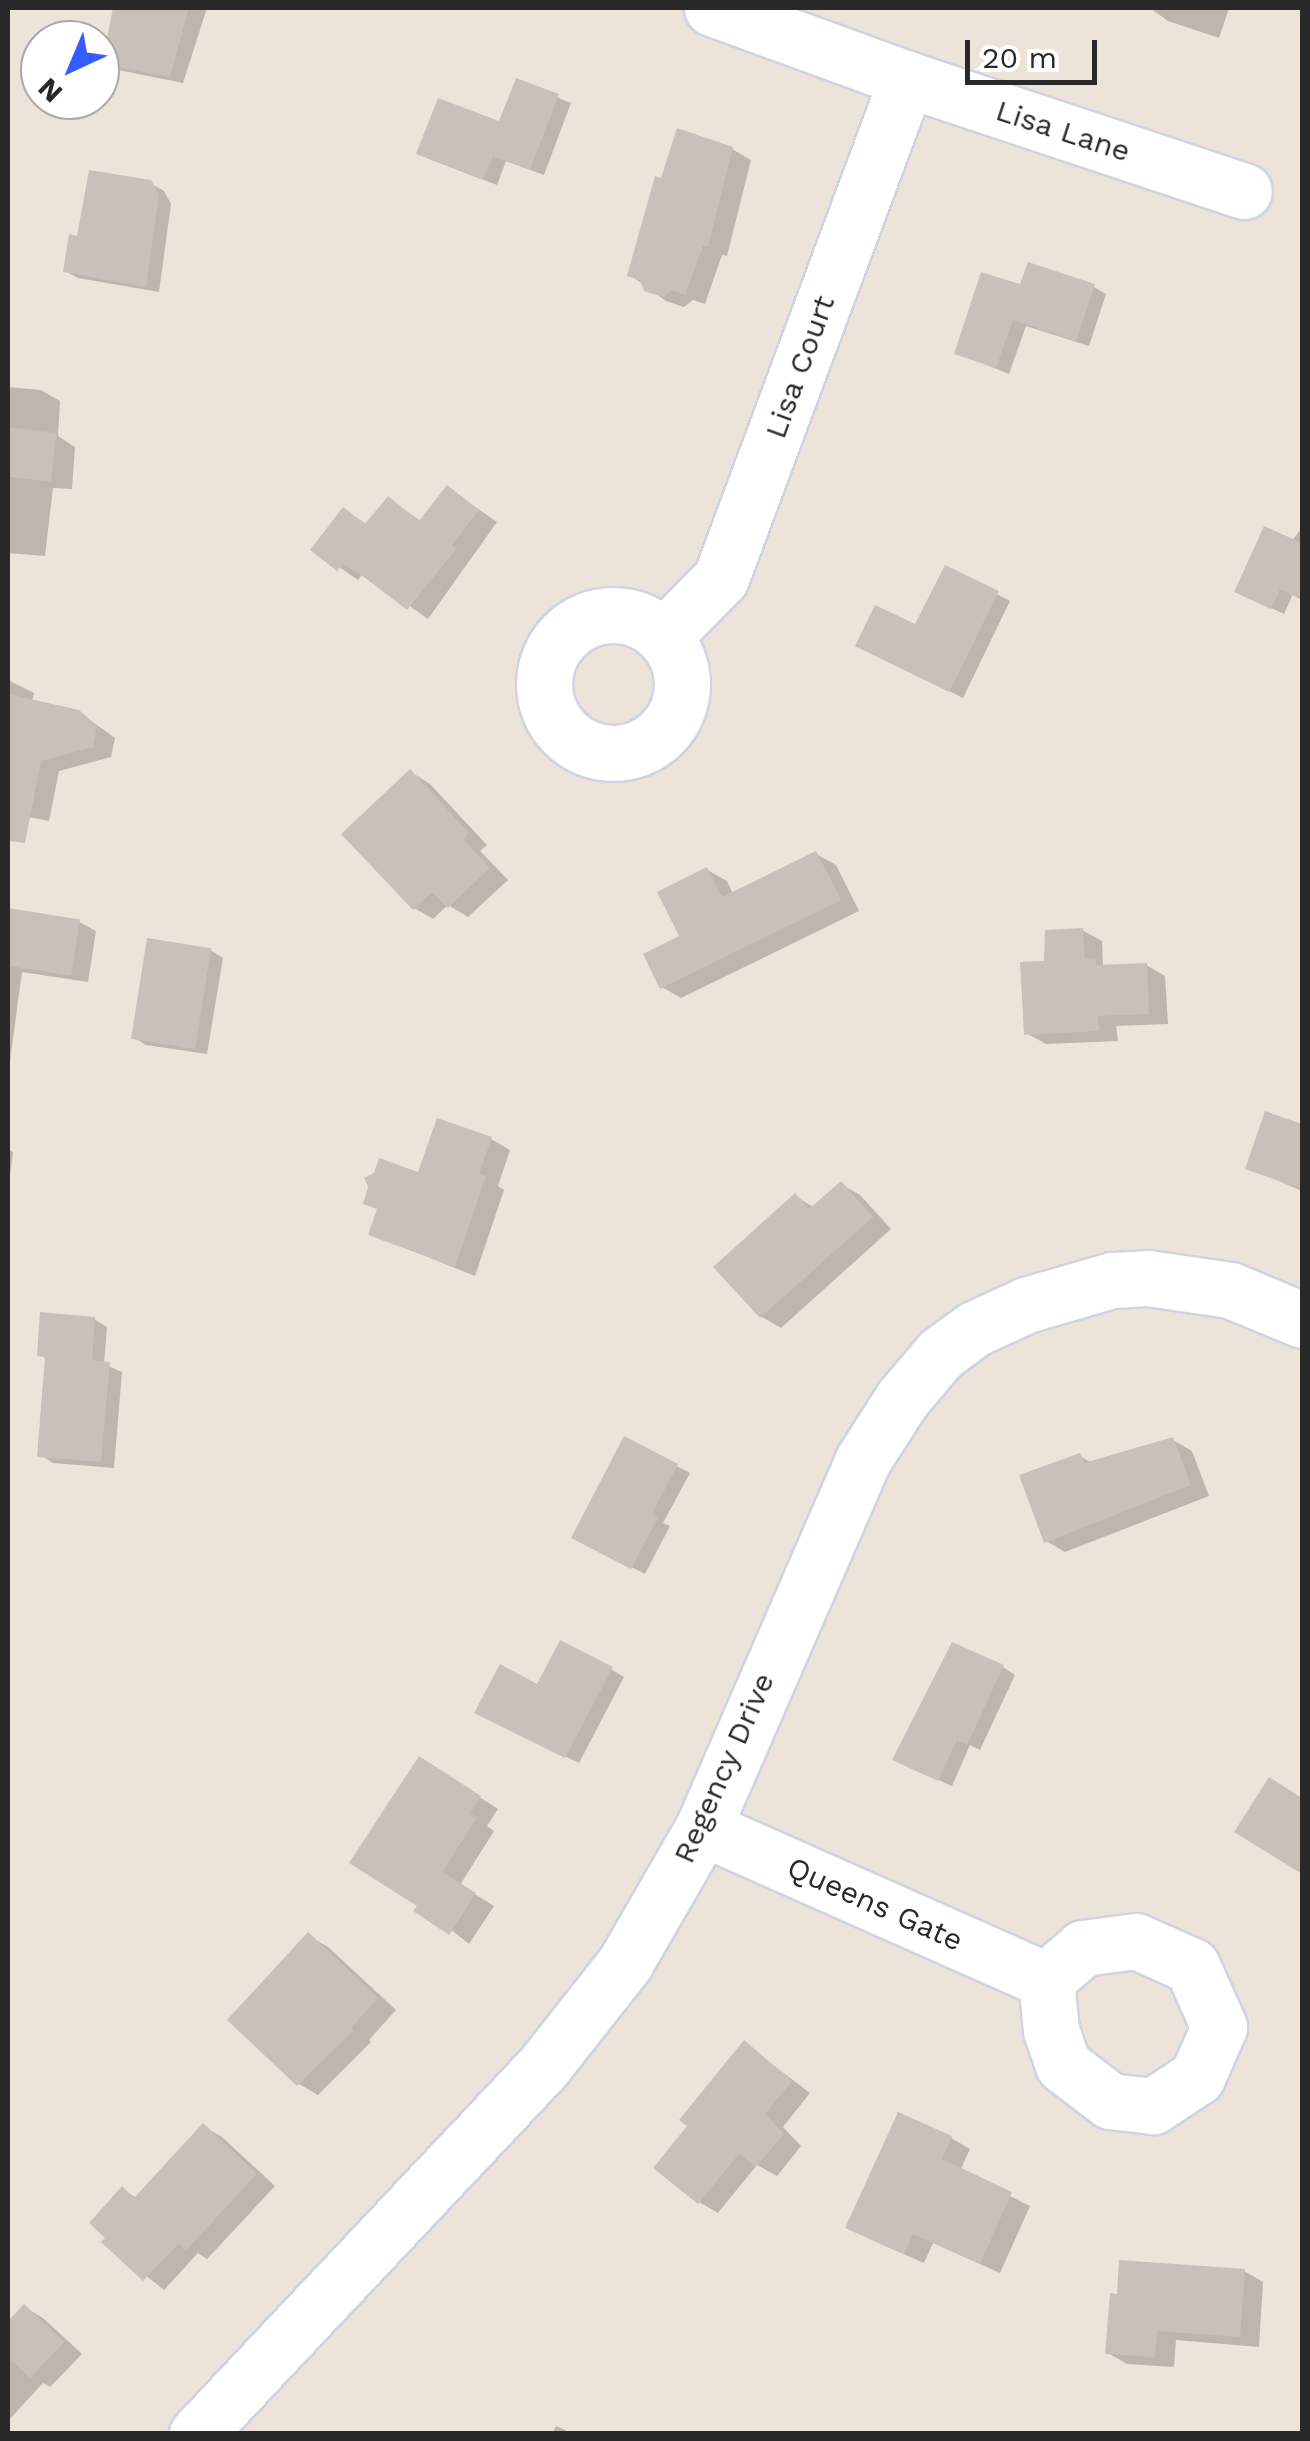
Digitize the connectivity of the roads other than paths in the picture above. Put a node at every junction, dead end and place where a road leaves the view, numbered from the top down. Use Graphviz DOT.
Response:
graph roads {
  1 [pos="712,8"];
  2 [pos="907,79"];
  3 [pos="1244,191"];
  4 [pos="664,636"];
  5 [pos="1302,1320"];
  6 [pos="703,1828"];
  7 [pos="1046,1980"];
  8 [pos="197,2434"];
  1 -- 2 [label="street, Lisa Lane"];
  2 -- 3 [label="street, Lisa Lane"];
  2 -- 4 [label="street, Lisa Court"];
  5 -- 6 [label="street, Regency Drive"];
  6 -- 7 [label="street, Queens Gate"];
  6 -- 8 [label="street, Regency Drive"];
}
